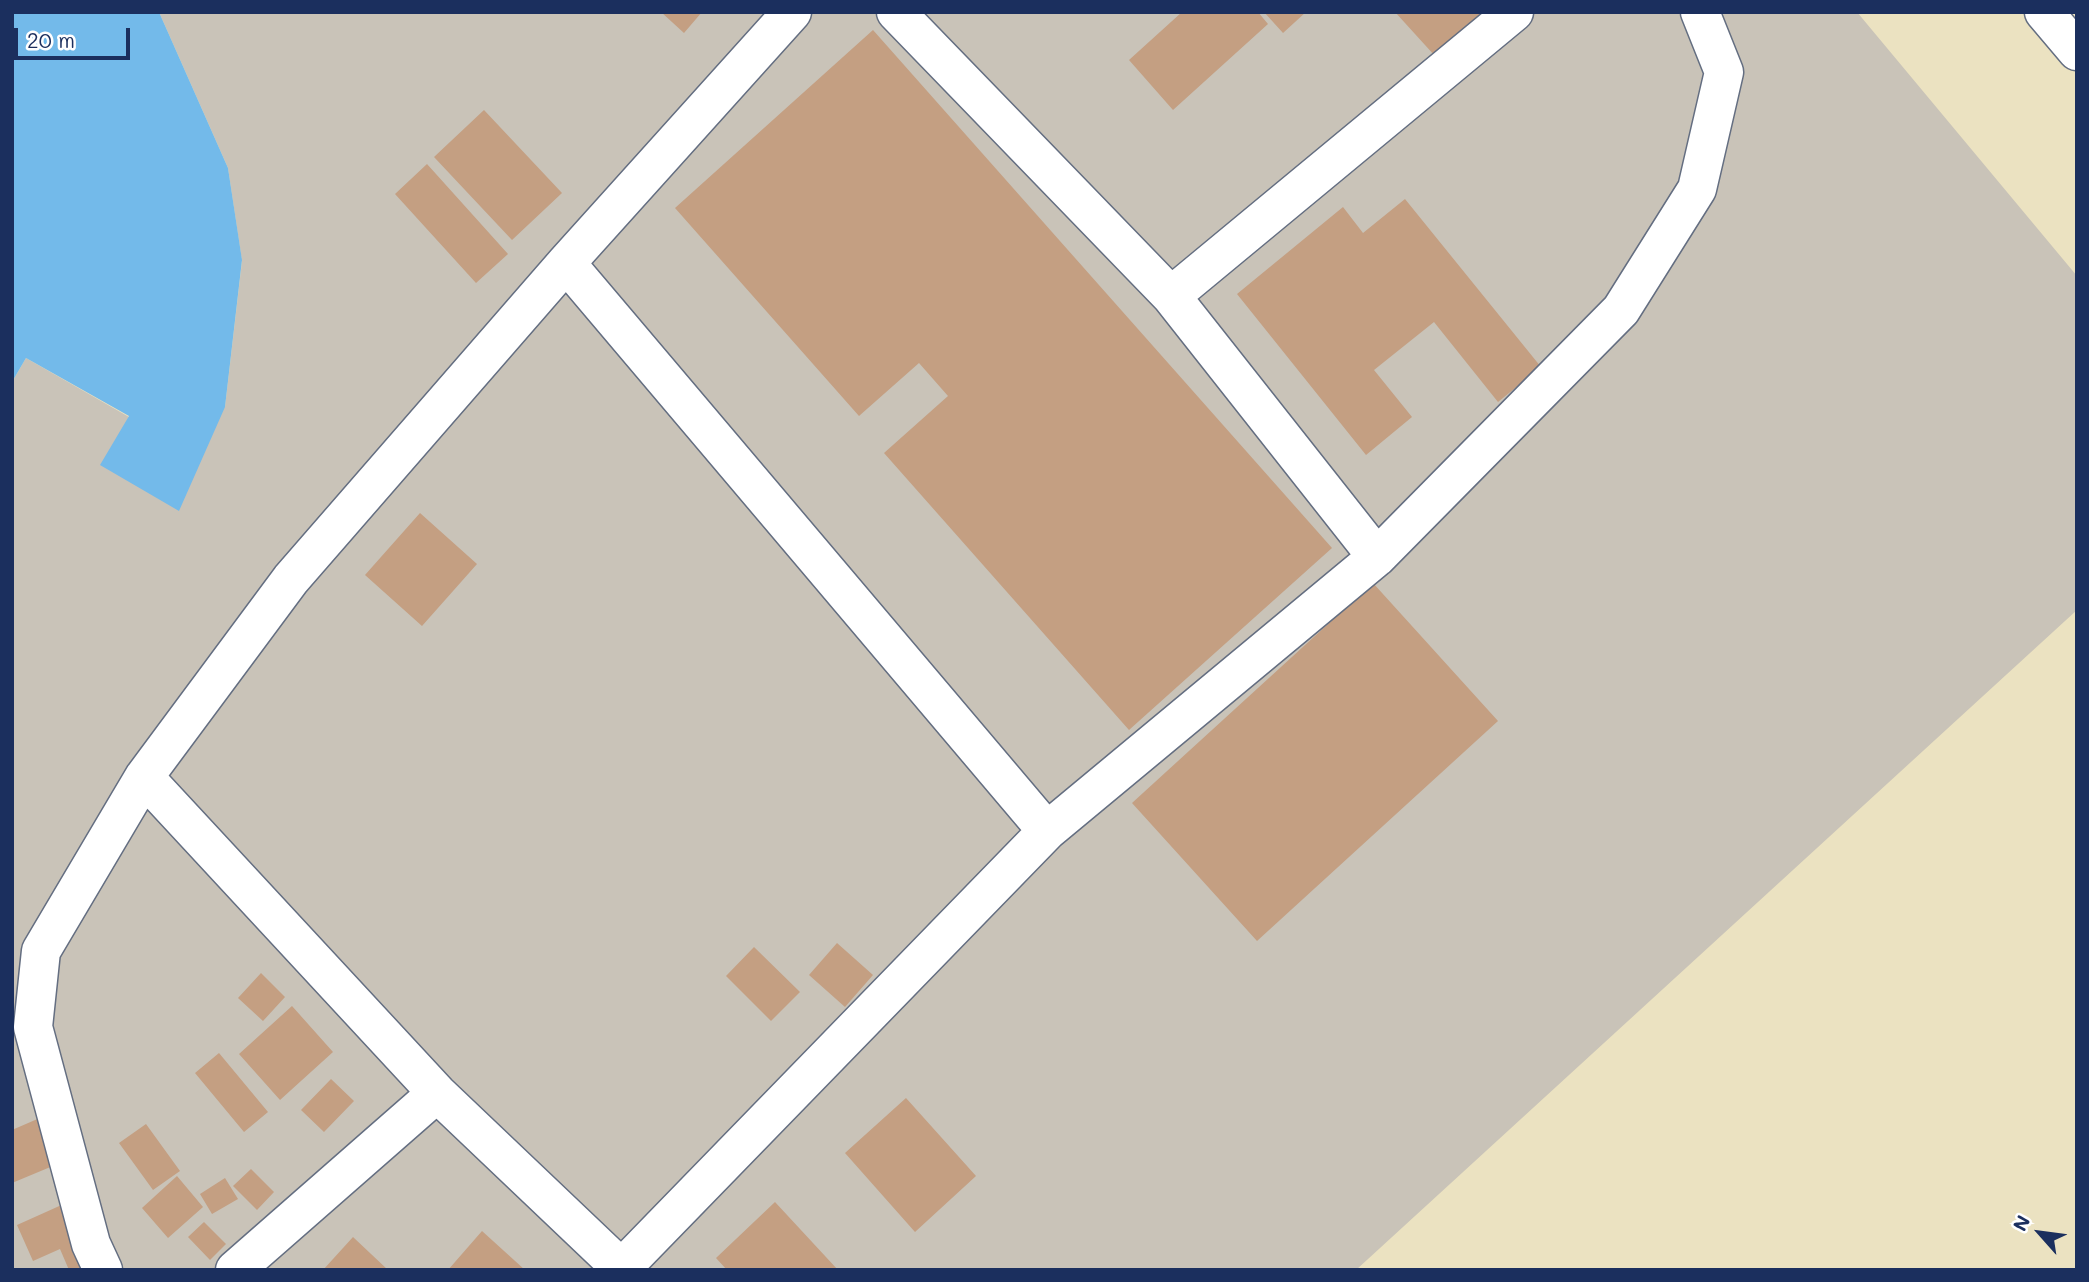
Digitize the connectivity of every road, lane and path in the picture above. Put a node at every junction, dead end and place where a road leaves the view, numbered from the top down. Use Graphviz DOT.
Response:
graph roads {
  1 [pos="792,12"];
  2 [pos="896,12"];
  3 [pos="1514,12"];
  4 [pos="1700,12"];
  5 [pos="2044,12"];
  6 [pos="2077,51"];
  7 [pos="566,263"];
  8 [pos="1171,296"];
  9 [pos="1377,557"];
  10 [pos="144,778"];
  11 [pos="1047,831"];
  12 [pos="437,1093"];
  13 [pos="621,1269"];
  14 [pos="103,1270"];
  15 [pos="235,1270"];
  1 -- 7 [label="street"];
  2 -- 8 [label="street"];
  3 -- 8 [label="street"];
  4 -- 9 [label="street"];
  5 -- 6 [label="street"];
  7 -- 10 [label="street"];
  7 -- 11 [label="street"];
  8 -- 9 [label="street"];
  9 -- 11 [label="street"];
  10 -- 12 [label="street"];
  10 -- 14 [label="street"];
  11 -- 13 [label="street"];
  12 -- 13 [label="street"];
  12 -- 15 [label="street"];
}
